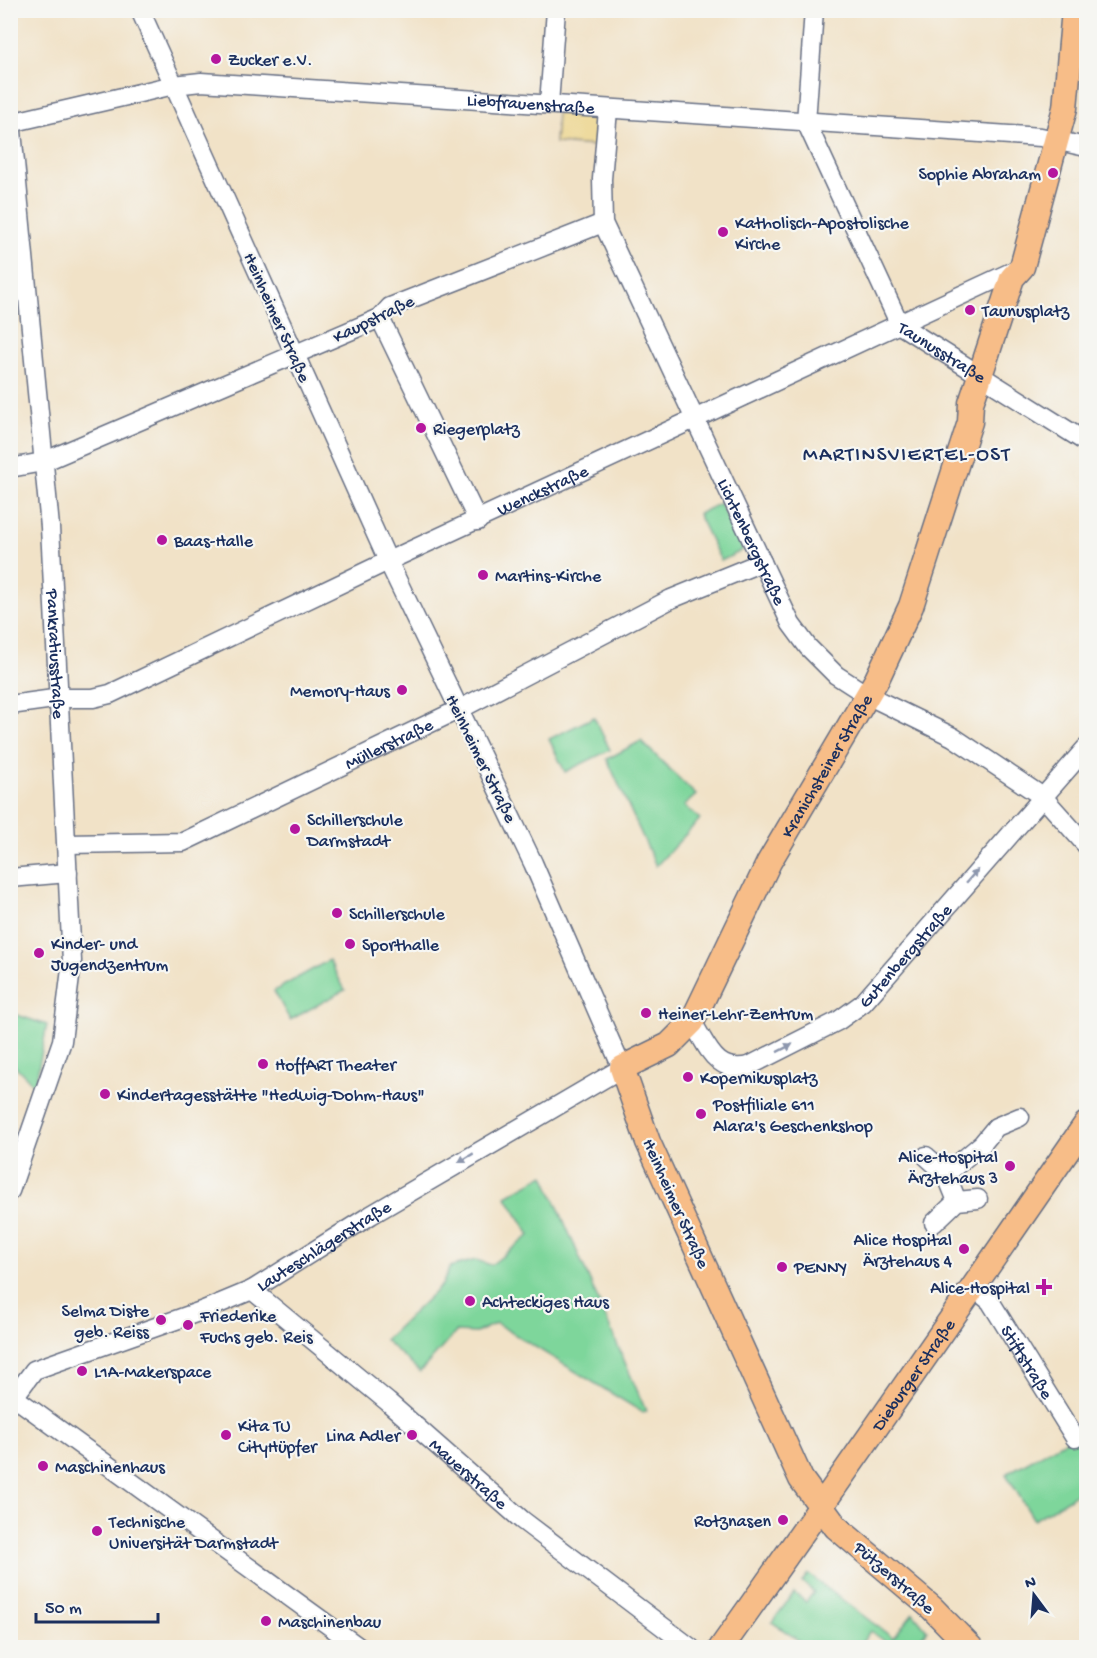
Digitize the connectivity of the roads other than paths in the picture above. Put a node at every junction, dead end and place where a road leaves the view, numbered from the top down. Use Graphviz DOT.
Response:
graph roads {
  1 [pos="140,10"];
  2 [pos="556,10"];
  3 [pos="814,10"];
  4 [pos="1074,10"];
  5 [pos="174,85"];
  6 [pos="549,104"];
  7 [pos="608,110"];
  8 [pos="11,118"];
  9 [pos="806,122"];
  10 [pos="1058,139"];
  11 [pos="1086,147"];
  12 [pos="603,223"];
  13 [pos="1022,267"];
  14 [pos="380,318"];
  15 [pos="900,325"];
  16 [pos="294,354"];
  17 [pos="984,379"];
  18 [pos="695,419"];
  19 [pos="1086,442"];
  20 [pos="43,462"];
  21 [pos="10,468"];
  22 [pos="478,521"];
  23 [pos="388,561"];
  24 [pos="762,562"];
  25 [pos="867,695"];
  26 [pos="61,698"];
  27 [pos="10,705"];
  28 [pos="458,709"];
  29 [pos="1086,748"];
  30 [pos="1043,797"];
  31 [pos="67,844"];
  32 [pos="1086,845"];
  33 [pos="68,873"];
  34 [pos="10,878"];
  35 [pos="692,1022"];
  36 [pos="622,1068"];
  37 [pos="1020,1117"];
  38 [pos="1086,1124"];
  39 [pos="1086,1140"];
  40 [pos="926,1156"];
  41 [pos="946,1174"];
  42 [pos="10,1191"];
  43 [pos="978,1199"];
  44 [pos="957,1201"];
  45 [pos="934,1223"];
  46 [pos="252,1290"];
  47 [pos="978,1291"];
  48 [pos="12,1397"];
  49 [pos="1075,1438"];
  50 [pos="820,1507"];
  51 [pos="360,1647"];
  52 [pos="691,1647"];
  53 [pos="721,1647"];
  54 [pos="971,1647"];
  1 -- 5 [label="street, Heinheimer Straße"];
  2 -- 6 [label="street"];
  3 -- 9 [label="street, Taunusstraße"];
  4 -- 10 [label="main road, Kranichsteiner Straße"];
  5 -- 6 [label="street, Liebfrauenstraße"];
  5 -- 8 [label="street, Liebfrauenstraße"];
  5 -- 16 [label="street, Heinheimer Straße"];
  6 -- 7 [label="street, Liebfrauenstraße"];
  7 -- 9 [label="street, Liebfrauenstraße"];
  7 -- 12 [label="street, Lichtenbergstraße"];
  8 -- 20 [label="street, Pankratiusstraße"];
  9 -- 10 [label="street, Liebfrauenstraße"];
  9 -- 15 [label="street, Taunusstraße"];
  10 -- 11 [label="street, Liebfrauenstraße"];
  10 -- 13 [label="main road, Kranichsteiner Straße"];
  12 -- 14 [label="street, Kaupstraße"];
  12 -- 18 [label="street, Lichtenbergstraße"];
  13 -- 15 [label="street, Wenckstraße"];
  13 -- 17 [label="main road, Kranichsteiner Straße"];
  14 -- 16 [label="street, Kaupstraße"];
  14 -- 22 [label="street"];
  15 -- 17 [label="street, Taunusstraße"];
  15 -- 18 [label="street, Wenckstraße"];
  16 -- 20 [label="street, Kaupstraße"];
  16 -- 23 [label="street, Heinheimer Straße"];
  17 -- 19 [label="street, Taunusstraße"];
  17 -- 25 [label="main road, Kranichsteiner Straße"];
  18 -- 22 [label="street, Wenckstraße"];
  18 -- 24 [label="street, Lichtenbergstraße"];
  20 -- 21 [label="street, Kaupstraße"];
  20 -- 26 [label="street, Pankratiusstraße"];
  22 -- 23 [label="street, Wenckstraße"];
  23 -- 26 [label="street, Wenckstraße"];
  23 -- 28 [label="street, Heinheimer Straße"];
  24 -- 25 [label="street, Lichtenbergstraße"];
  24 -- 28 [label="street, Müllerstraße"];
  25 -- 30 [label="street, Lichtenbergstraße"];
  25 -- 35 [label="main road, Kranichsteiner Straße"];
  26 -- 27 [label="street, Wenckstraße"];
  26 -- 31 [label="street, Pankratiusstraße"];
  28 -- 31 [label="street, Müllerstraße"];
  28 -- 36 [label="street, Heinheimer Straße"];
  29 -- 30 [label="street, Gutenbergstraße"];
  30 -- 32 [label="street, Lichtenbergstraße"];
  35 -- 30 [label="street, Gutenbergstraße, one-way"];
  31 -- 33 [label="street, Pankratiusstraße"];
  33 -- 34 [label="street"];
  33 -- 42 [label="street, Pankratiusstraße"];
  35 -- 36 [label="main road, Kranichsteiner Straße"];
  36 -- 46 [label="street, Lauteschlägerstraße, one-way"];
  36 -- 50 [label="main road, Heinheimer Straße"];
  37 -- 41 [label="street"];
  38 -- 47 [label="main road, Dieburger Straße"];
  39 -- 47 [label="main road, Dieburger Straße"];
  40 -- 41 [label="street"];
  41 -- 44 [label="street"];
  43 -- 44 [label="street"];
  44 -- 45 [label="street"];
  46 -- 48 [label="street, Lauteschlägerstraße"];
  46 -- 52 [label="street, Mauerstraße"];
  47 -- 49 [label="street, Stiftstraße"];
  47 -- 50 [label="main road, Dieburger Straße"];
  48 -- 51 [label="street"];
  50 -- 53 [label="main road, Dieburger Straße"];
  50 -- 54 [label="main road, Pützerstraße"];
}
